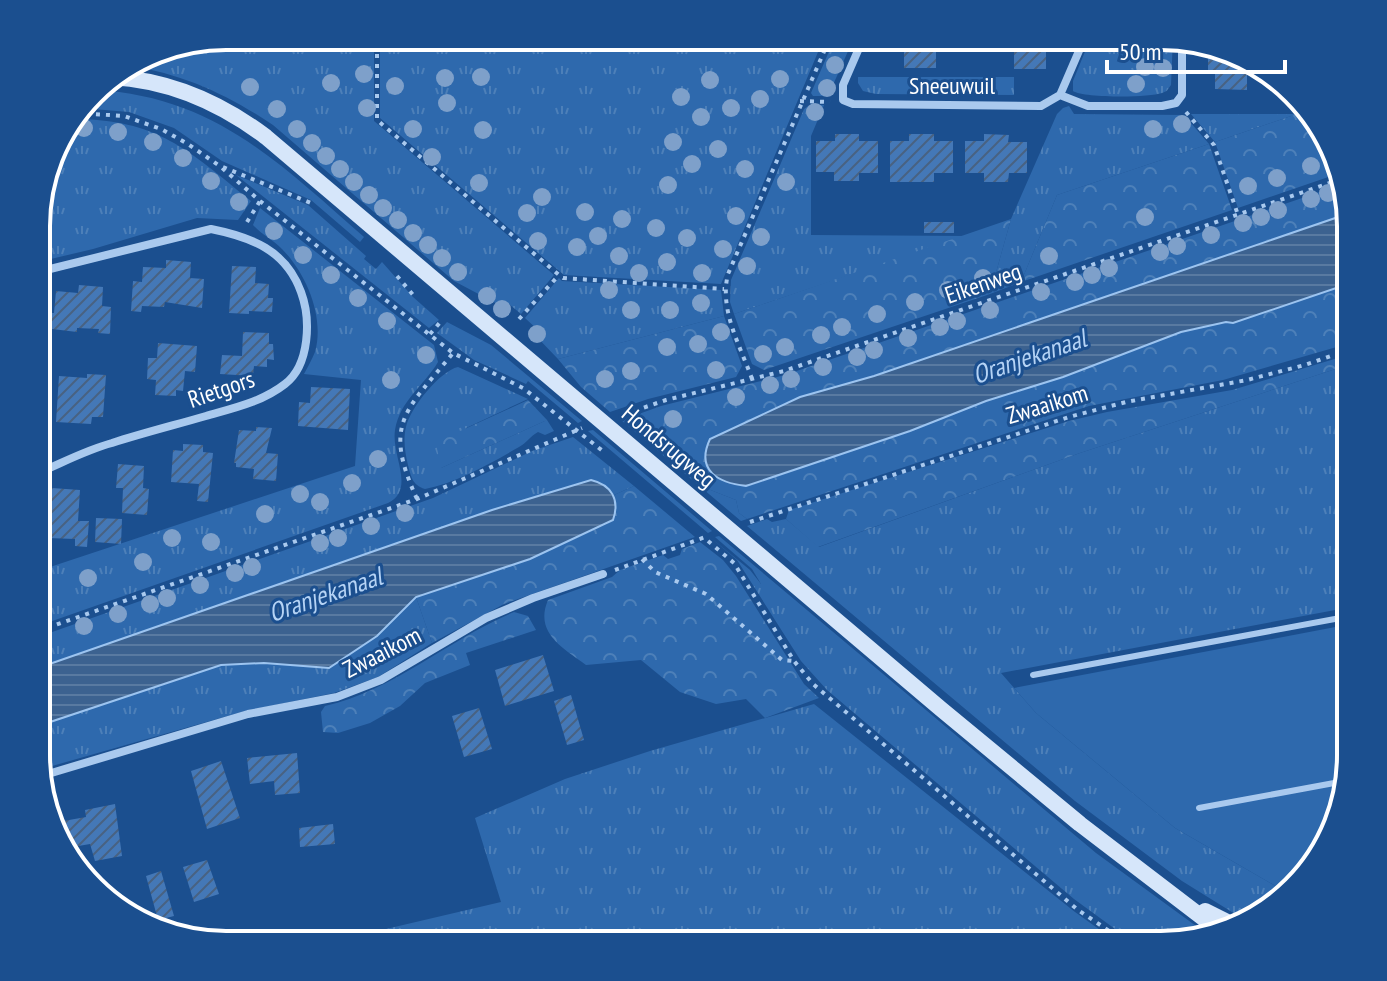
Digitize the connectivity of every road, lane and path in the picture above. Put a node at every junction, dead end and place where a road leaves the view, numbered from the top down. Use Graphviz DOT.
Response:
graph roads {
  1 [pos="377,50"];
  2 [pos="824,50"];
  3 [pos="858,50"];
  4 [pos="1079,50"];
  5 [pos="1182,51"];
  6 [pos="131,79"];
  7 [pos="1060,95"];
  8 [pos="843,100"];
  9 [pos="800,101"];
  10 [pos="1176,103"];
  11 [pos="91,113"];
  12 [pos="221,167"];
  13 [pos="1331,182"];
  14 [pos="260,201"];
  15 [pos="321,211"];
  16 [pos="1238,215"];
  17 [pos="240,234"];
  18 [pos="50,269"];
  19 [pos="394,273"];
  20 [pos="559,275"];
  21 [pos="724,289"];
  22 [pos="414,296"];
  23 [pos="443,319"];
  24 [pos="519,319"];
  25 [pos="430,334"];
  26 [pos="453,353"];
  27 [pos="1337,354"];
  28 [pos="752,379"];
  29 [pos="633,411"];
  30 [pos="560,436"];
  31 [pos="605,453"];
  32 [pos="50,468"];
  33 [pos="417,499"];
  34 [pos="760,518"];
  35 [pos="694,529"];
  36 [pos="688,543"];
  37 [pos="642,559"];
  38 [pos="603,574"];
  39 [pos="1337,619"];
  40 [pos="50,627"];
  41 [pos="794,661"];
  42 [pos="1033,675"];
  43 [pos="51,773"];
  44 [pos="1335,783"];
  45 [pos="1199,808"];
  46 [pos="1175,895"];
  47 [pos="1223,920"];
  48 [pos="1211,924"];
  49 [pos="1109,931"];
  1 -- 20 [label="path"];
  2 -- 9 [label="path"];
  3 -- 8 [label="street"];
  4 -- 7 [label="street"];
  5 -- 10 [label="street"];
  6 -- 46 [label="street, Hondsrugweg"];
  7 -- 8 [label="street, Sneeuwuil"];
  7 -- 10 [label="street"];
  8 -- 9 [label="path"];
  9 -- 21 [label="path"];
  10 -- 16 [label="path"];
  11 -- 12 [label="path, Hondsrugweg"];
  12 -- 14 [label="path, Hondsrugweg"];
  12 -- 15 [label="path"];
  13 -- 16 [label="path, Eikenweg"];
  14 -- 17 [label="path"];
  14 -- 25 [label="path, Hondsrugweg"];
  16 -- 28 [label="path, Eikenweg"];
  17 -- 18 [label="street, Rietgors"];
  17 -- 32 [label="street, Rietgors"];
  19 -- 22 [label="path"];
  20 -- 21 [label="path"];
  20 -- 24 [label="path"];
  21 -- 28 [label="path"];
  23 -- 25 [label="path"];
  25 -- 26 [label="path, Hondsrugweg"];
  26 -- 31 [label="path, Hondsrugweg"];
  26 -- 33 [label="path"];
  27 -- 34 [label="path, Zwaaikom"];
  28 -- 29 [label="path, Eikenweg"];
  30 -- 33 [label="path"];
  33 -- 40 [label="path"];
  35 -- 41 [label="path"];
  36 -- 37 [label="path"];
  37 -- 38 [label="path"];
  37 -- 41 [label="path"];
  38 -- 43 [label="street, Zwaaikom"];
  39 -- 42 [label="lane"];
  41 -- 49 [label="path"];
  44 -- 45 [label="lane"];
  46 -- 47 [label="street, Hondsrugweg"];
  46 -- 48 [label="street, Hondsrugweg"];
}
